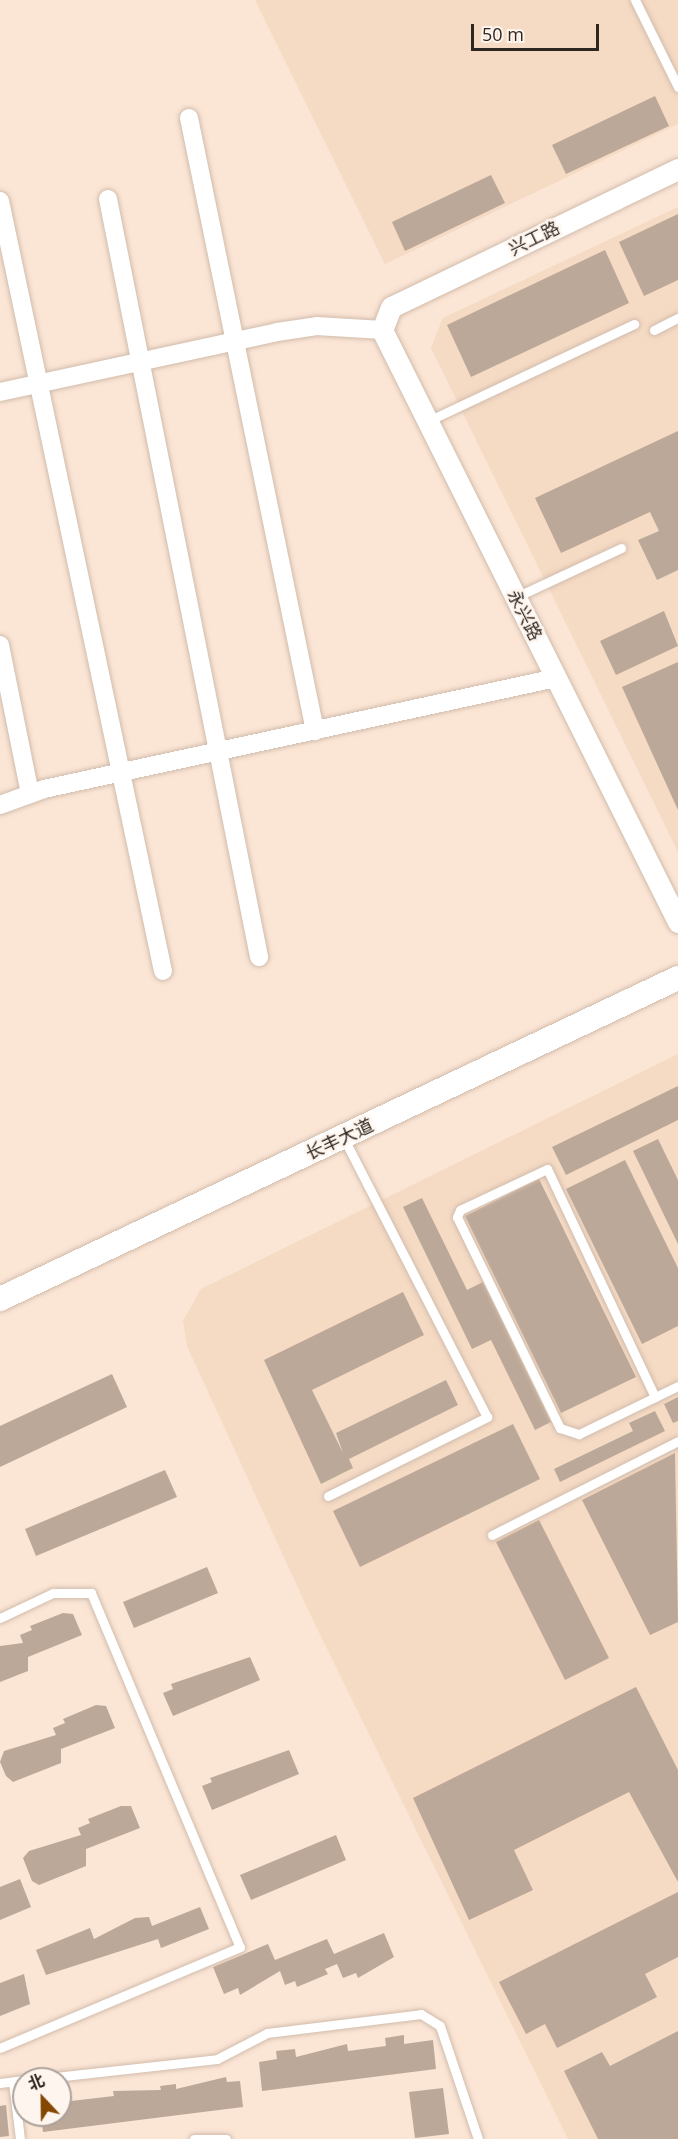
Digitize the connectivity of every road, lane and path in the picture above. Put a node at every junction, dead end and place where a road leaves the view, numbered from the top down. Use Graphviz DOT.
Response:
graph roads {
  1 [pos="636,0"];
  2 [pos="678,87"];
  3 [pos="189,118"];
  4 [pos="678,169"];
  5 [pos="108,199"];
  6 [pos="0,201"];
  7 [pos="678,318"];
  8 [pos="634,324"];
  9 [pos="382,330"];
  10 [pos="654,330"];
  11 [pos="231,342"];
  12 [pos="140,362"];
  13 [pos="39,383"];
  14 [pos="0,392"];
  15 [pos="428,421"];
  16 [pos="621,548"];
  17 [pos="516,597"];
  18 [pos="0,645"];
  19 [pos="556,678"];
  20 [pos="315,731"];
  21 [pos="218,752"];
  22 [pos="121,773"];
  23 [pos="30,794"];
  24 [pos="0,805"];
  25 [pos="678,922"];
  26 [pos="259,957"];
  27 [pos="163,971"];
  28 [pos="678,978"];
  29 [pos="343,1137"];
  30 [pos="0,1299"];
  31 [pos="678,1386"];
  32 [pos="655,1397"];
  33 [pos="678,1441"];
  34 [pos="328,1496"];
  35 [pos="492,1535"];
  36 [pos="0,1618"];
  37 [pos="0,2048"];
  38 [pos="72,2075"];
  39 [pos="194,2139"];
  40 [pos="226,2139"];
  41 [pos="478,2139"];
  1 -- 2 [label="lane"];
  3 -- 11 [label="street"];
  4 -- 9 [label="street, 兴工路"];
  5 -- 12 [label="street"];
  6 -- 13 [label="street"];
  7 -- 10 [label="lane"];
  8 -- 15 [label="lane"];
  9 -- 11 [label="street"];
  9 -- 15 [label="street, 永兴路"];
  11 -- 12 [label="street"];
  11 -- 20 [label="street"];
  12 -- 13 [label="street"];
  12 -- 21 [label="street"];
  13 -- 14 [label="street"];
  13 -- 22 [label="street"];
  15 -- 17 [label="street, 永兴路"];
  16 -- 17 [label="lane"];
  17 -- 19 [label="street, 永兴路"];
  18 -- 23 [label="street"];
  19 -- 20 [label="street"];
  19 -- 25 [label="street, 永兴路"];
  20 -- 21 [label="street"];
  21 -- 22 [label="street"];
  21 -- 26 [label="street"];
  22 -- 23 [label="street"];
  22 -- 27 [label="street"];
  23 -- 24 [label="street"];
  28 -- 29 [label="main road, 长丰大道"];
  29 -- 30 [label="main road, 长丰大道"];
  29 -- 34 [label="lane"];
  31 -- 32 [label="lane"];
  32 -- 32 [label="lane"];
  33 -- 35 [label="lane"];
  36 -- 37 [label="lane"];
  38 -- 41 [label="lane"];
  39 -- 40 [label="lane"];
}
